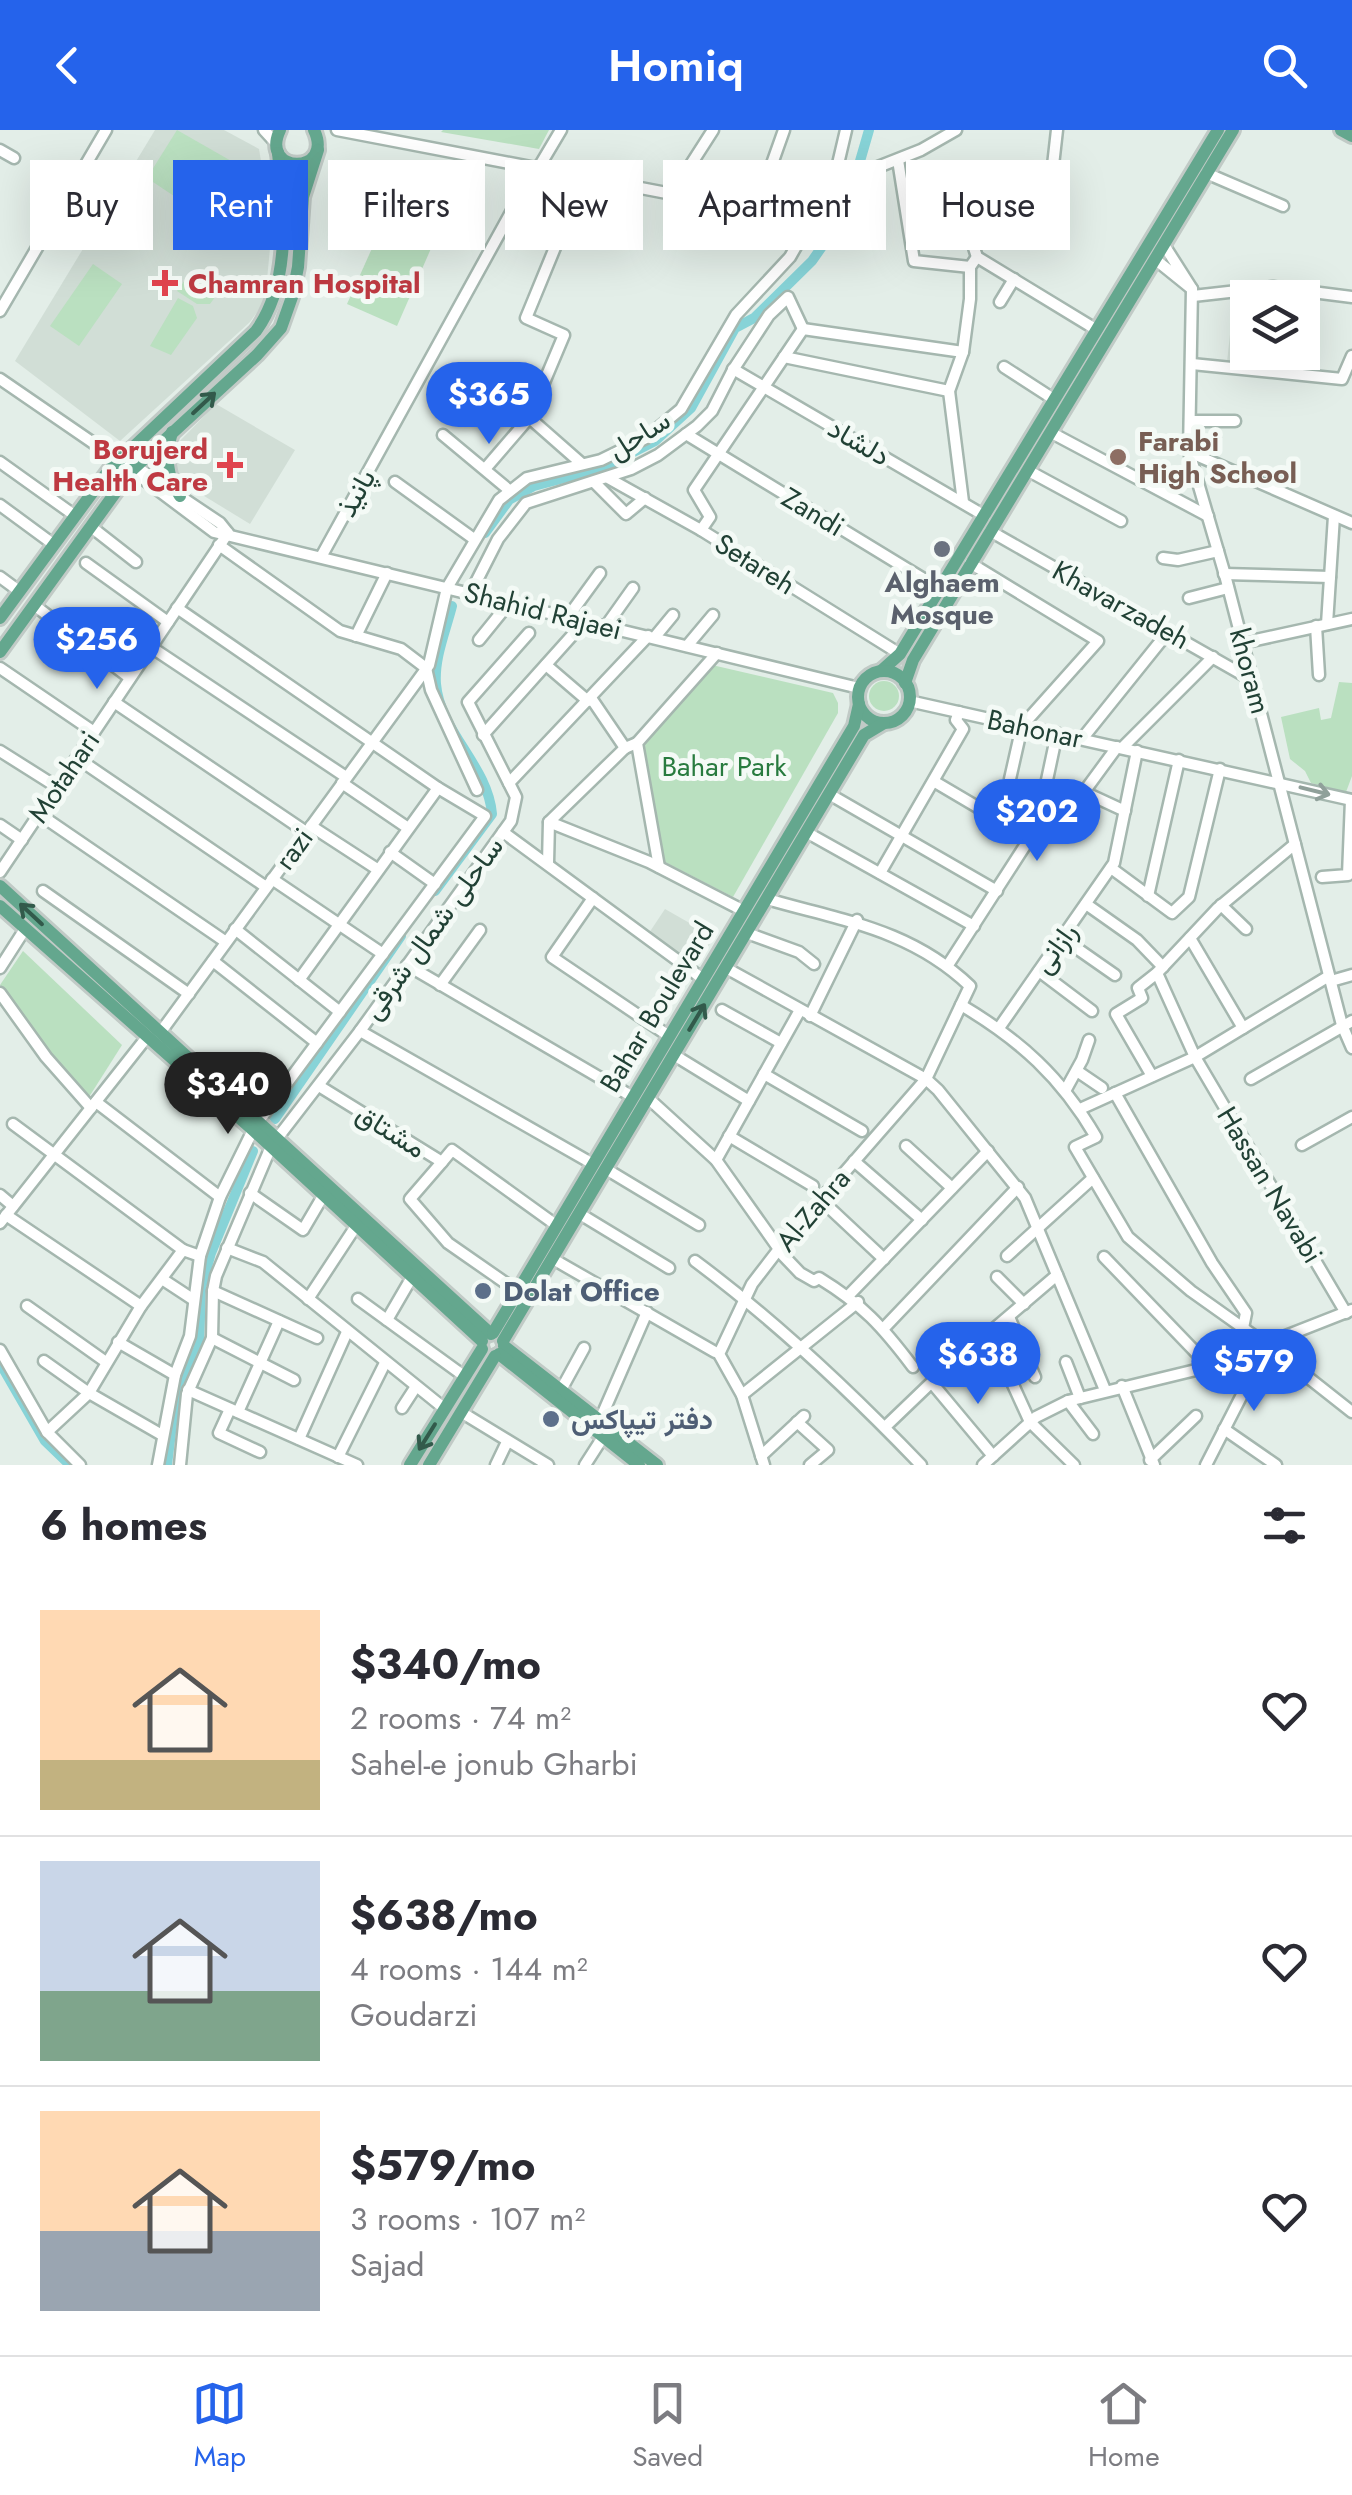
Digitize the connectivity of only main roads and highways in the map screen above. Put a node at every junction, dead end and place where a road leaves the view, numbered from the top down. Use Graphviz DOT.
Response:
graph roads {
  1 [pos="314,130"];
  2 [pos="1218,130"];
  3 [pos="1233,130"];
  4 [pos="1341,130"];
  5 [pos="1352,136"];
  6 [pos="277,142"];
  7 [pos="318,150"];
  8 [pos="282,253"];
  9 [pos="299,255"];
  10 [pos="172,432"];
  11 [pos="180,496"];
  12 [pos="53,544"];
  13 [pos="70,554"];
  14 [pos="0,618"];
  15 [pos="0,652"];
  16 [pos="881,671"];
  17 [pos="905,683"];
  18 [pos="859,704"];
  19 [pos="884,722"];
  20 [pos="777,868"];
  21 [pos="0,886"];
  22 [pos="0,906"];
  23 [pos="153,1035"];
  24 [pos="273,1144"];
  25 [pos="612,1146"];
  26 [pos="600,1167"];
  27 [pos="523,1295"];
  28 [pos="494,1344"];
  29 [pos="464,1376"];
  30 [pos="478,1384"];
  31 [pos="410,1465"];
  32 [pos="428,1465"];
  33 [pos="639,1465"];
  34 [pos="656,1465"];
  1 -- 7 [label="main road"];
  2 -- 16 [label="main road"];
  3 -- 17 [label="main road"];
  4 -- 5 [label="main road"];
  6 -- 7 [label="main road"];
  6 -- 8 [label="main road"];
  7 -- 9 [label="main road"];
  8 -- 9 [label="main road"];
  8 -- 12 [label="main road"];
  10 -- 9 [label="main road, one-way"];
  10 -- 11 [label="main road"];
  10 -- 13 [label="main road"];
  12 -- 13 [label="main road"];
  12 -- 14 [label="main road"];
  13 -- 15 [label="main road"];
  16 -- 17 [label="main road"];
  16 -- 18 [label="main road"];
  17 -- 19 [label="main road"];
  18 -- 19 [label="main road"];
  18 -- 20 [label="main road, Bahar Boulevard"];
  19 -- 20 [label="main road, Bahar Boulevard"];
  20 -- 25 [label="main road, Bahar Boulevard"];
  25 -- 20 [label="main road, Bahar Boulevard, one-way"];
  23 -- 21 [label="main road, one-way"];
  22 -- 23 [label="main road"];
  23 -- 24 [label="main road"];
  24 -- 28 [label="main road"];
  24 -- 28 [label="main road"];
  25 -- 26 [label="main road, Bahar Boulevard"];
  26 -- 27 [label="main road, Bahar Boulevard"];
  26 -- 27 [label="main road, Bahar Boulevard"];
  27 -- 28 [label="main road, Bahar Boulevard"];
  28 -- 29 [label="main road"];
  28 -- 30 [label="main road"];
  28 -- 33 [label="main road"];
  28 -- 34 [label="main road"];
  29 -- 30 [label="main road"];
  29 -- 31 [label="main road, one-way"];
  30 -- 32 [label="main road"];
}
